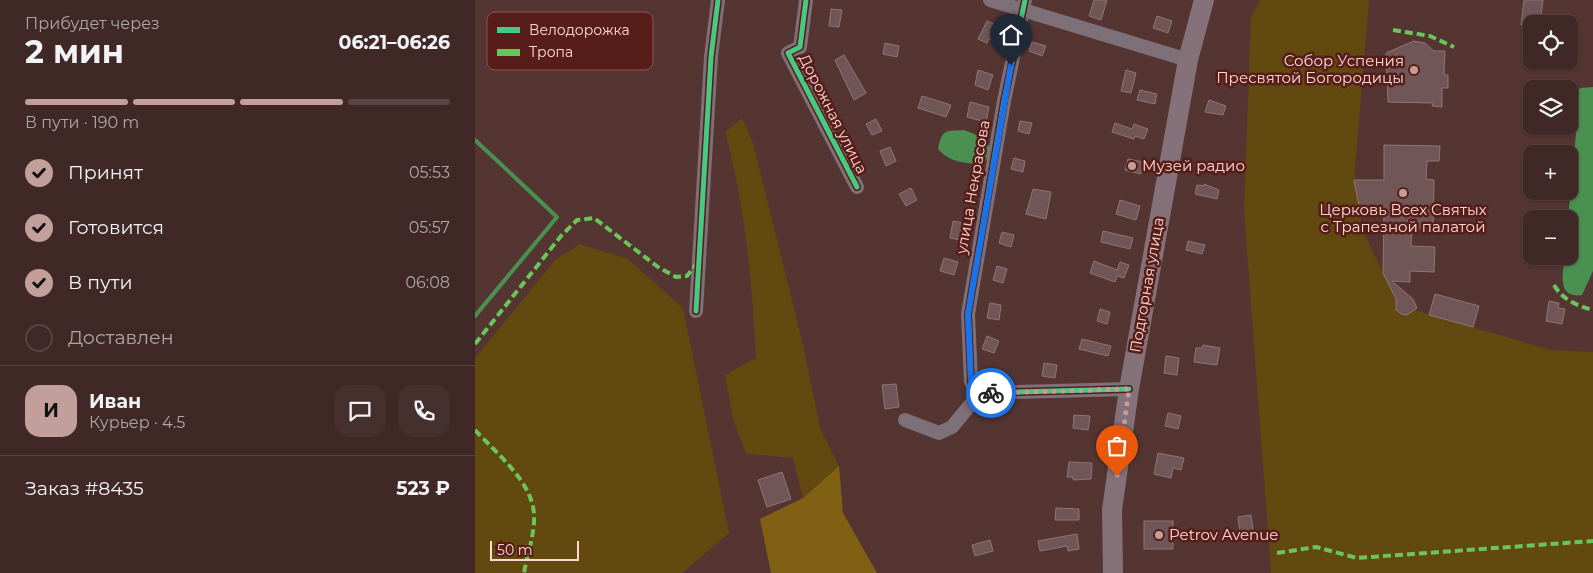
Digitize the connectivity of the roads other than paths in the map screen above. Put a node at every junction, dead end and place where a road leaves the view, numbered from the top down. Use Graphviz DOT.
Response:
graph roads {
  1 [pos="718,0"];
  2 [pos="806,0"];
  3 [pos="990,0"];
  4 [pos="1204,0"];
  5 [pos="1024,6"];
  6 [pos="1188,60"];
  7 [pos="857,187"];
  8 [pos="696,311"];
  9 [pos="1129,389"];
  10 [pos="980,393"];
  11 [pos="905,420"];
  12 [pos="1113,573"];
  1 -- 8 [label="street"];
  2 -- 7 [label="street, Дорожная улица"];
  3 -- 5 [label="street"];
  4 -- 6 [label="main road, Подгорная улица"];
  5 -- 6 [label="street"];
  5 -- 10 [label="street, улица Некрасова"];
  6 -- 9 [label="main road, Подгорная улица"];
  9 -- 10 [label="street"];
  9 -- 12 [label="main road, Подгорная улица"];
  10 -- 11 [label="street"];
}
